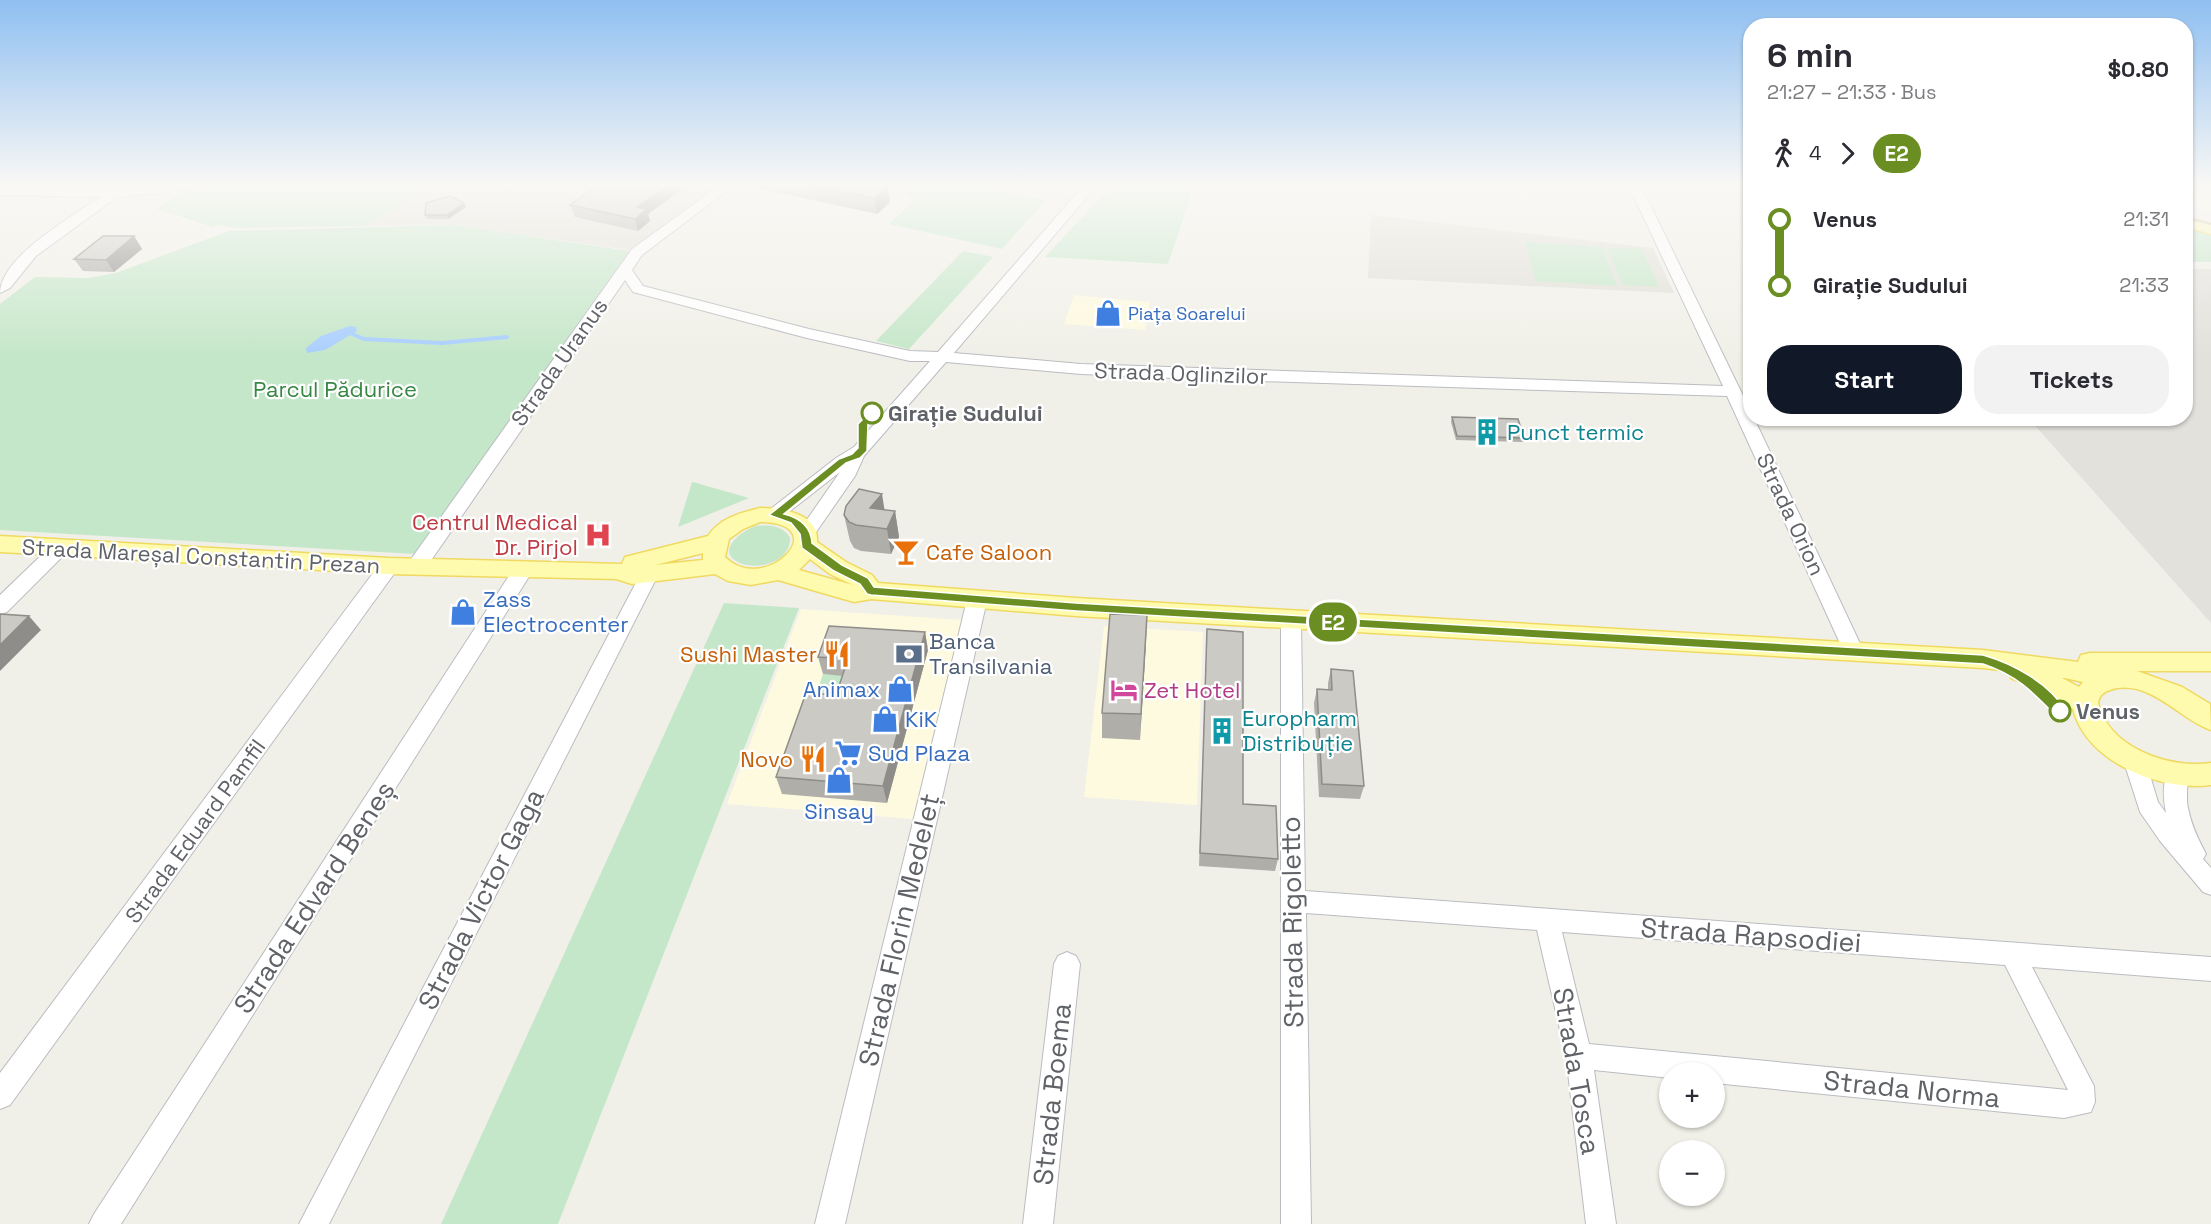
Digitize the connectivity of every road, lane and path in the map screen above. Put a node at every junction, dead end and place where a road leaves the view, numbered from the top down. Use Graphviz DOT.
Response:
graph roads {
  1 [pos="47,241"];
  2 [pos="652,241"];
  3 [pos="1042,241"];
  4 [pos="1662,241"];
  5 [pos="624,269"];
  6 [pos="0,289"];
  7 [pos="638,289"];
  8 [pos="606,296"];
  9 [pos="939,359"];
  10 [pos="1733,391"];
  11 [pos="1743,413"];
  12 [pos="1749,426"];
  13 [pos="856,456"];
  14 [pos="774,515"];
  15 [pos="806,539"];
  16 [pos="715,542"];
  17 [pos="0,544"];
  18 [pos="60,548"];
  19 [pos="389,566"];
  20 [pos="718,566"];
  21 [pos="416,567"];
  22 [pos="523,570"];
  23 [pos="617,571"];
  24 [pos="778,572"];
  25 [pos="649,575"];
  26 [pos="871,591"];
  27 [pos="977,600"];
  28 [pos="0,607"];
  29 [pos="1291,620"];
  30 [pos="1854,652"];
  31 [pos="1989,660"];
  32 [pos="2211,662"];
  33 [pos="2121,680"];
  34 [pos="2085,703"];
  35 [pos="2207,712"];
  36 [pos="2133,759"];
  37 [pos="2211,774"];
  38 [pos="2177,775"];
  39 [pos="2210,884"];
  40 [pos="1292,901"];
  41 [pos="1547,920"];
  42 [pos="2012,954"];
  43 [pos="1067,964"];
  44 [pos="2211,969"];
  45 [pos="1579,1056"];
  46 [pos="0,1095"];
  47 [pos="104,1224"];
  48 [pos="314,1224"];
  49 [pos="830,1224"];
  50 [pos="1038,1224"];
  51 [pos="1296,1224"];
  52 [pos="1601,1224"];
  1 -- 6 [label="street"];
  2 -- 5 [label="street, Strada Uranus"];
  3 -- 9 [label="street"];
  4 -- 10 [label="street, Strada Orion"];
  5 -- 7 [label="street"];
  5 -- 8 [label="street, Strada Uranus"];
  7 -- 8 [label="street, Strada Oglinzilor"];
  7 -- 9 [label="street, Strada Oglinzilor"];
  8 -- 21 [label="street, Strada Uranus"];
  9 -- 10 [label="street, Strada Oglinzilor"];
  9 -- 13 [label="street"];
  10 -- 11 [label="street, Strada Orion"];
  12 -- 30 [label="street, Strada Orion"];
  13 -- 14 [label="street"];
  13 -- 15 [label="street"];
  14 -- 15 [label="main road"];
  14 -- 16 [label="main road"];
  15 -- 24 [label="main road"];
  15 -- 26 [label="main road"];
  16 -- 20 [label="main road"];
  16 -- 23 [label="main road, Strada Mareșal Constantin Prezan"];
  17 -- 18 [label="main road, Strada Mareșal Constantin Prezan"];
  18 -- 19 [label="main road, Strada Mareșal Constantin Prezan"];
  18 -- 28 [label="street"];
  19 -- 21 [label="main road, Strada Mareșal Constantin Prezan"];
  19 -- 46 [label="street, Strada Eduard Pamfil"];
  20 -- 24 [label="main road"];
  20 -- 25 [label="main road, Strada Mareșal Constantin Prezan"];
  21 -- 22 [label="main road, Strada Mareșal Constantin Prezan"];
  22 -- 23 [label="main road, Strada Mareșal Constantin Prezan"];
  22 -- 47 [label="street, Strada Edvard Beneș"];
  23 -- 25 [label="main road, Strada Mareșal Constantin Prezan"];
  24 -- 26 [label="main road"];
  25 -- 48 [label="street, Strada Victor Gaga"];
  26 -- 27 [label="main road"];
  27 -- 29 [label="main road"];
  27 -- 49 [label="street, Strada Florin Medeleț"];
  29 -- 30 [label="main road"];
  29 -- 40 [label="street, Strada Rigoletto"];
  30 -- 31 [label="main road"];
  31 -- 32 [label="main road"];
  31 -- 33 [label="main road"];
  31 -- 34 [label="main road"];
  33 -- 34 [label="main road"];
  33 -- 35 [label="main road"];
  34 -- 36 [label="main road"];
  36 -- 38 [label="main road"];
  36 -- 39 [label="street"];
  37 -- 38 [label="main road"];
  38 -- 39 [label="street"];
  40 -- 41 [label="street, Strada Rapsodiei"];
  40 -- 51 [label="street, Strada Rigoletto"];
  41 -- 42 [label="street, Strada Rapsodiei"];
  41 -- 45 [label="street, Strada Tosca"];
  42 -- 44 [label="street, Strada Rapsodiei"];
  42 -- 45 [label="street, Strada Norma"];
  43 -- 50 [label="street, Strada Boema"];
  45 -- 52 [label="street, Strada Tosca"];
}
